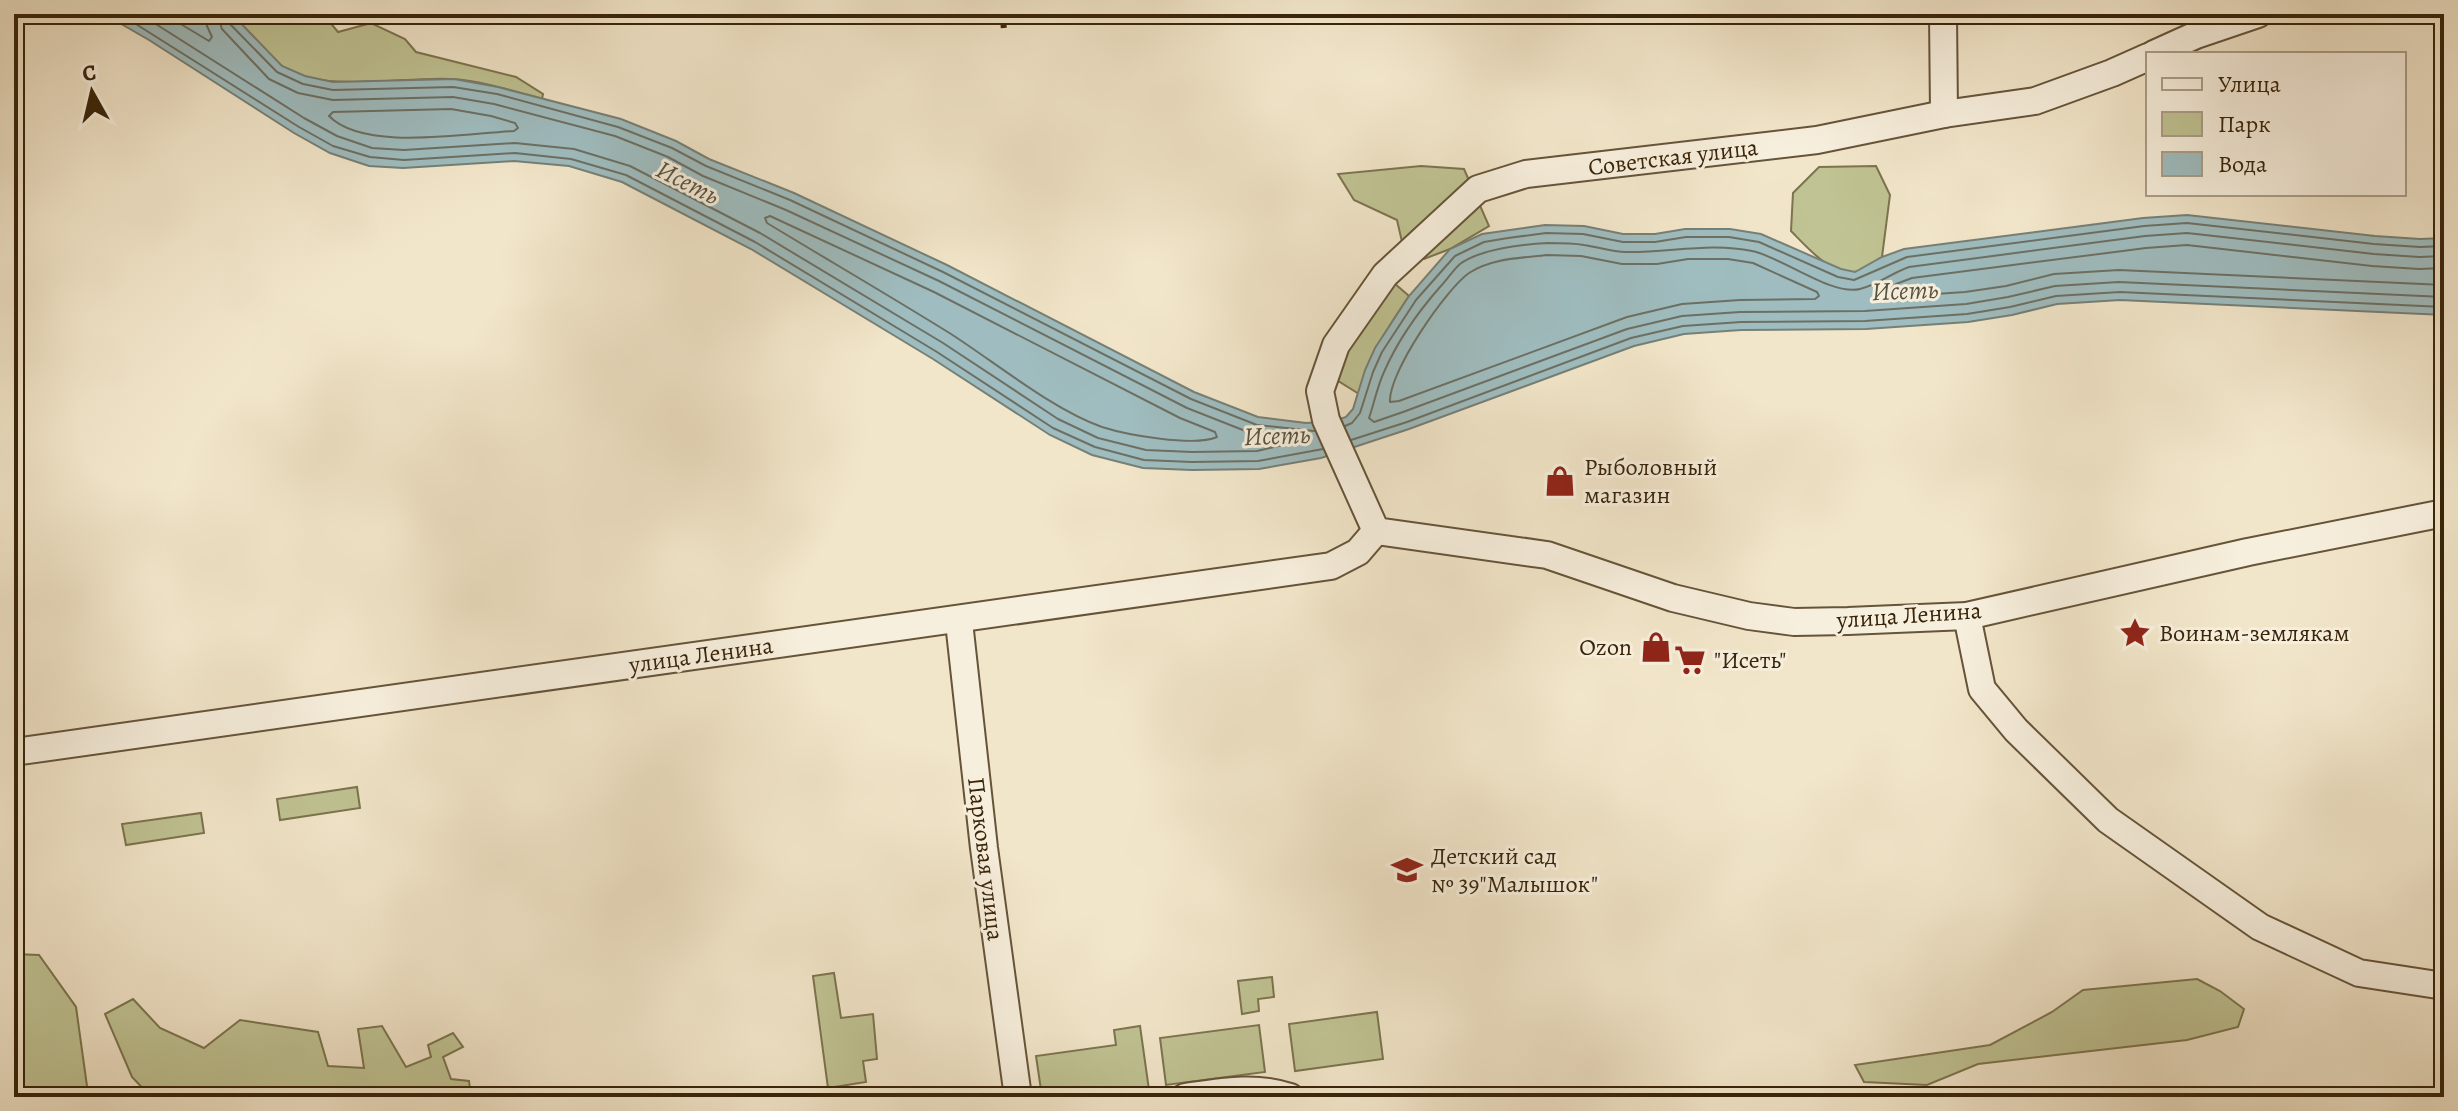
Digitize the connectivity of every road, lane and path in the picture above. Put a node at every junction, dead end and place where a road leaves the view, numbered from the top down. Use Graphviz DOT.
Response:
graph roads {
  1 [pos="1943,14"];
  2 [pos="2258,14"];
  3 [pos="2158,52"];
  4 [pos="2146,58"];
  5 [pos="1944,114"];
  6 [pos="2444,513"];
  7 [pos="1376,531"];
  8 [pos="1967,616"];
  9 [pos="957,620"];
  10 [pos="14,752"];
  11 [pos="2444,986"];
  12 [pos="1018,1097"];
  13 [pos="1185,1097"];
  14 [pos="1290,1097"];
  1 -- 5 [label="street"];
  2 -- 3 [label="street"];
  4 -- 5 [label="street, Советская улица"];
  5 -- 7 [label="street, Советская улица"];
  6 -- 8 [label="street, улица Ленина"];
  7 -- 8 [label="street, улица Ленина"];
  7 -- 9 [label="street, улица Ленина"];
  8 -- 11 [label="street"];
  9 -- 10 [label="street, улица Ленина"];
  9 -- 12 [label="street, Парковая улица"];
  13 -- 14 [label="street"];
}
